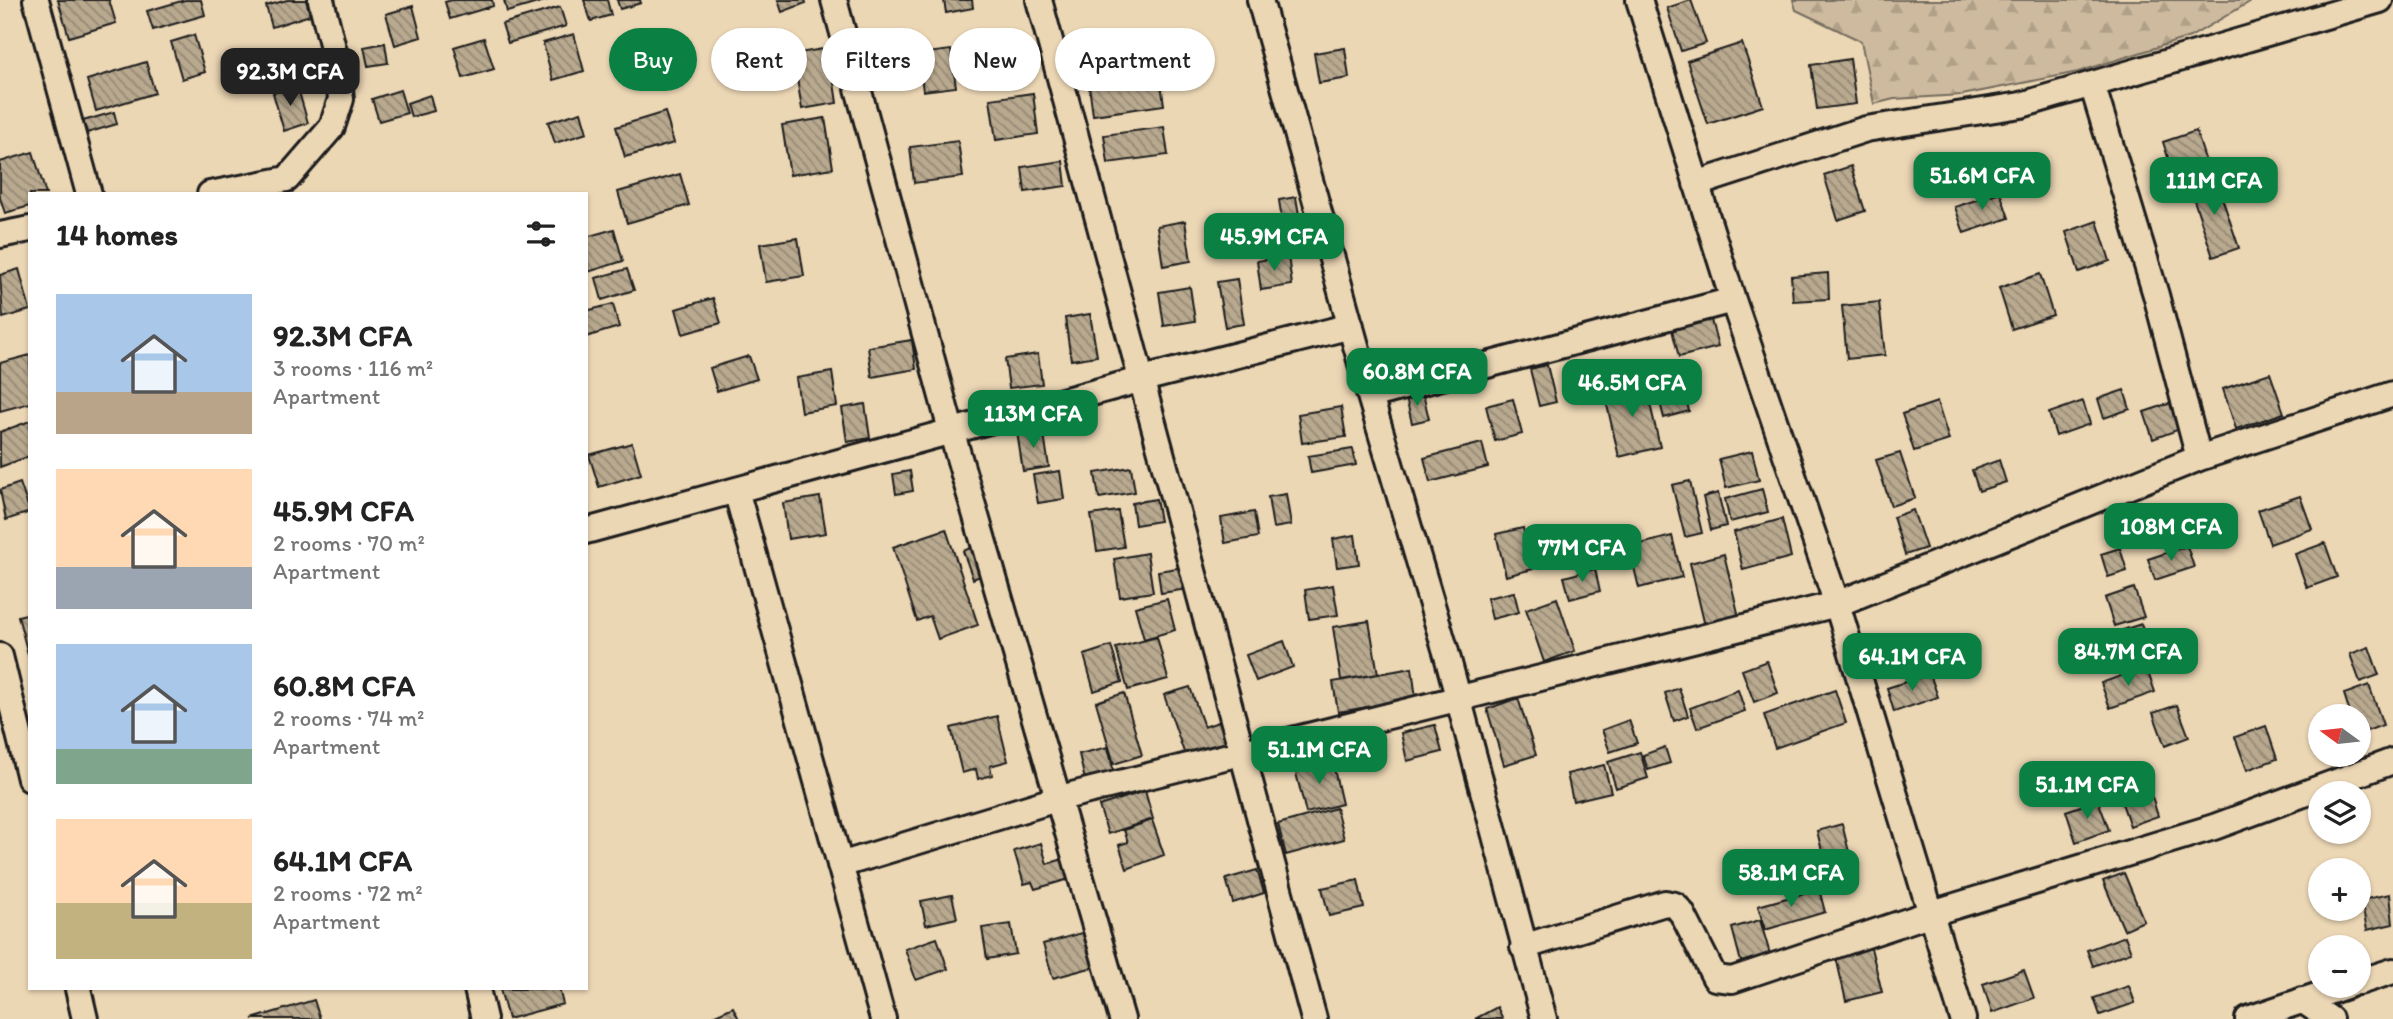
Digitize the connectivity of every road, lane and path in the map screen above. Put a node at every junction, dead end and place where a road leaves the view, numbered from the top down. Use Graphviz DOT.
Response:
graph roads {
  1 [pos="36,0"];
  2 [pos="321,0"];
  3 [pos="834,0"];
  4 [pos="1039,0"];
  5 [pos="1260,0"];
  6 [pos="1639,0"];
  7 [pos="2380,0"];
  8 [pos="2092,84"];
  9 [pos="1696,184"];
  10 [pos="289,187"];
  11 [pos="88,192"];
  12 [pos="233,192"];
  13 [pos="28,229"];
  14 [pos="0,235"];
  15 [pos="1733,300"];
  16 [pos="1352,326"];
  17 [pos="1143,379"];
  18 [pos="2393,394"];
  19 [pos="1370,396"];
  20 [pos="951,430"];
  21 [pos="2199,458"];
  22 [pos="736,490"];
  23 [pos="588,530"];
  24 [pos="1837,604"];
  25 [pos="0,656"];
  26 [pos="13,692"];
  27 [pos="1458,700"];
  28 [pos="1244,750"];
  29 [pos="2393,761"];
  30 [pos="28,769"];
  31 [pos="1060,798"];
  32 [pos="840,865"];
  33 [pos="1932,913"];
  34 [pos="1523,947"];
  35 [pos="2393,971"];
  36 [pos="2371,978"];
  37 [pos="78,990"];
  38 [pos="477,990"];
  39 [pos="2308,998"];
  40 [pos="2302,1000"];
  41 [pos="85,1019"];
  42 [pos="484,1019"];
  43 [pos="883,1019"];
  44 [pos="1122,1019"];
  45 [pos="1314,1019"];
  46 [pos="1544,1019"];
  47 [pos="1963,1019"];
  48 [pos="2248,1019"];
  49 [pos="2330,1019"];
  1 -- 11 [label="street"];
  2 -- 10 [label="street"];
  3 -- 20 [label="street"];
  4 -- 17 [label="street"];
  5 -- 16 [label="street"];
  6 -- 9 [label="street"];
  7 -- 8 [label="street"];
  8 -- 9 [label="street"];
  8 -- 21 [label="street"];
  9 -- 15 [label="street"];
  10 -- 12 [label="street"];
  13 -- 14 [label="street"];
  15 -- 19 [label="street"];
  15 -- 24 [label="street"];
  16 -- 17 [label="street"];
  16 -- 19 [label="street"];
  17 -- 20 [label="street"];
  17 -- 28 [label="street"];
  18 -- 21 [label="street"];
  19 -- 27 [label="street"];
  20 -- 22 [label="street"];
  20 -- 31 [label="street"];
  21 -- 24 [label="street"];
  22 -- 23 [label="street"];
  22 -- 32 [label="street"];
  24 -- 27 [label="street"];
  24 -- 33 [label="street"];
  25 -- 26 [label="street"];
  26 -- 30 [label="street"];
  27 -- 28 [label="street"];
  27 -- 34 [label="street"];
  28 -- 31 [label="street"];
  28 -- 45 [label="street"];
  29 -- 33 [label="street"];
  31 -- 32 [label="street"];
  31 -- 44 [label="street"];
  32 -- 43 [label="street"];
  33 -- 34 [label="street"];
  33 -- 47 [label="street"];
  34 -- 46 [label="street"];
  35 -- 36 [label="street"];
  37 -- 41 [label="street"];
  38 -- 42 [label="street"];
  39 -- 40 [label="street"];
  40 -- 48 [label="street"];
  40 -- 49 [label="street"];
}
